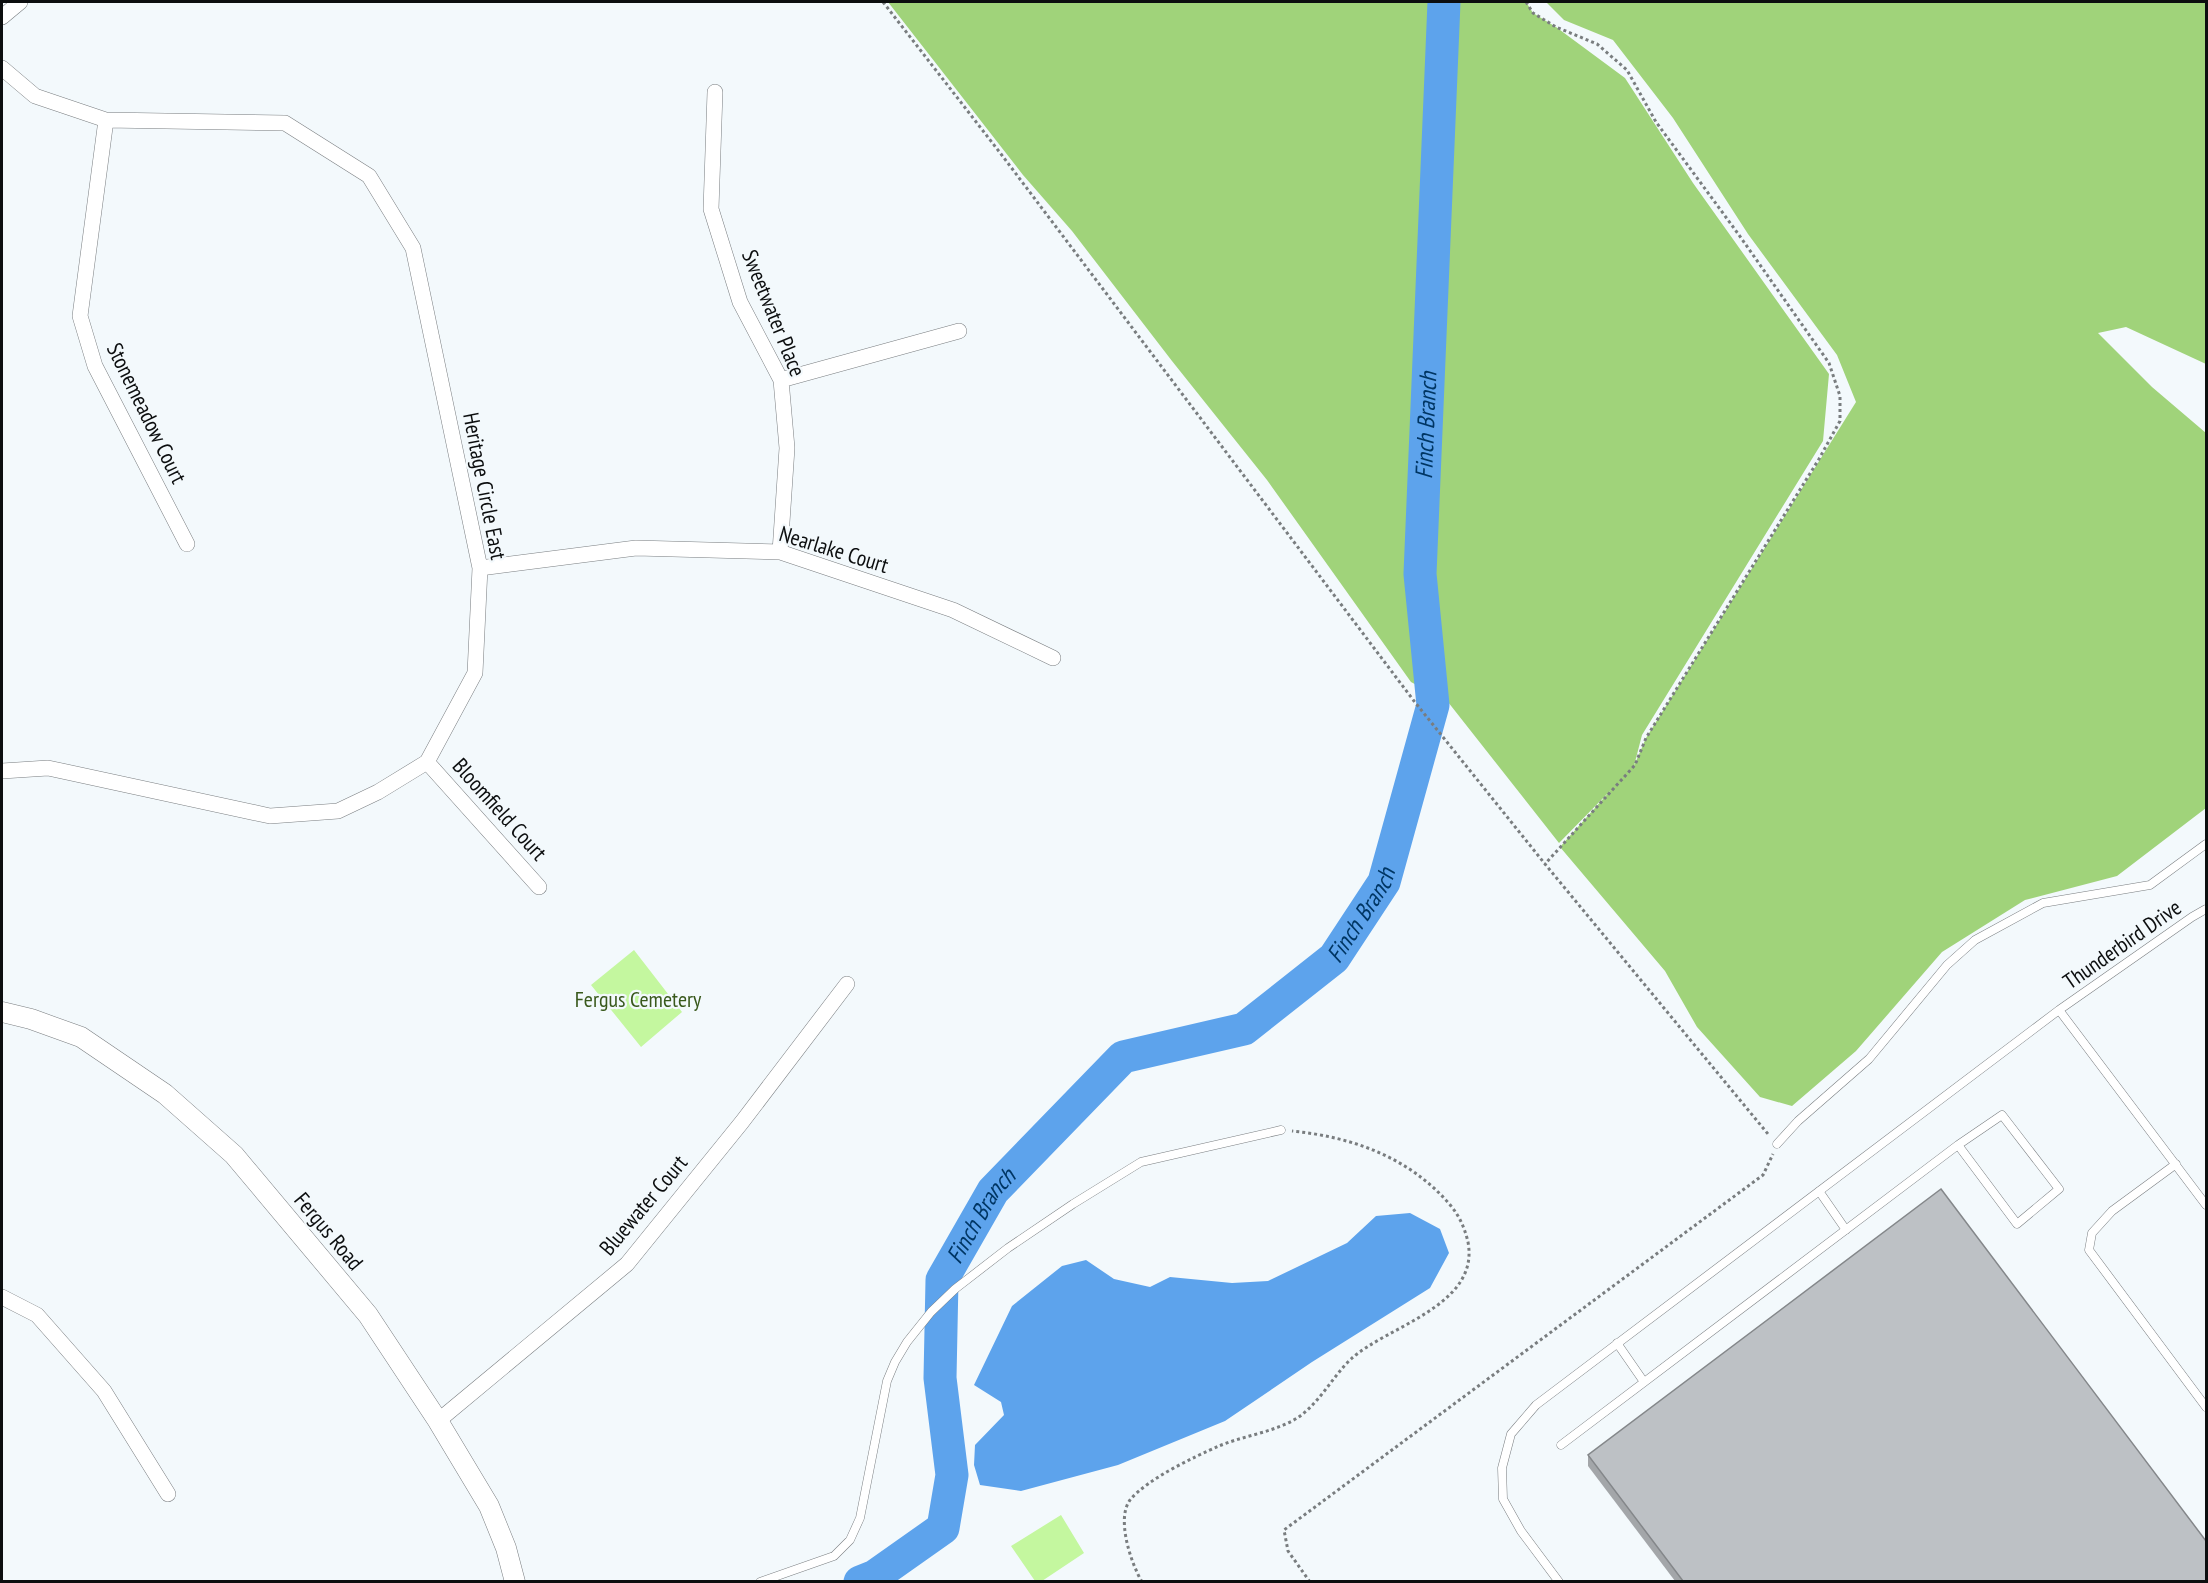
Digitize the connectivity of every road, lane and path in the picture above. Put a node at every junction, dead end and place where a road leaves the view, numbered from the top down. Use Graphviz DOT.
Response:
graph roads {
  1 [pos="20,2"];
  2 [pos="883,2"];
  3 [pos="1526,2"];
  4 [pos="2,17"];
  5 [pos="2,68"];
  6 [pos="715,92"];
  7 [pos="106,120"];
  8 [pos="959,331"];
  9 [pos="781,380"];
  10 [pos="187,544"];
  11 [pos="780,552"];
  12 [pos="480,568"];
  13 [pos="1053,658"];
  14 [pos="427,762"];
  15 [pos="2,771"];
  16 [pos="2206,844"];
  17 [pos="1545,864"];
  18 [pos="538,887"];
  19 [pos="2206,909"];
  20 [pos="847,984"];
  21 [pos="2059,1010"];
  22 [pos="2,1012"];
  23 [pos="1281,1130"];
  24 [pos="1777,1144"];
  25 [pos="1958,1145"];
  26 [pos="2175,1164"];
  27 [pos="1819,1191"];
  28 [pos="2206,1205"];
  29 [pos="1846,1230"];
  30 [pos="2,1297"];
  31 [pos="1617,1343"];
  32 [pos="1644,1382"];
  33 [pos="2206,1407"];
  34 [pos="438,1420"];
  35 [pos="1561,1445"];
  36 [pos="168,1494"];
  37 [pos="515,1581"];
  38 [pos="760,1581"];
  39 [pos="1142,1581"];
  40 [pos="1310,1581"];
  41 [pos="1559,1581"];
  1 -- 4 [label="street"];
  2 -- 17 [label="path"];
  3 -- 17 [label="path"];
  5 -- 7 [label="street, Heritage Circle East"];
  6 -- 9 [label="street, Sweetwater Place"];
  7 -- 10 [label="street, Stonemeadow Court"];
  7 -- 12 [label="street, Heritage Circle East"];
  8 -- 9 [label="street"];
  9 -- 11 [label="street, Sweetwater Place"];
  11 -- 12 [label="street, Nearlake Court"];
  11 -- 13 [label="street, Nearlake Court"];
  12 -- 14 [label="street, Heritage Circle East"];
  14 -- 15 [label="street, Heritage Circle East"];
  14 -- 18 [label="street, Bloomfield Court"];
  16 -- 24 [label="lane"];
  17 -- 24 [label="path"];
  19 -- 21 [label="lane, Thunderbird Drive"];
  20 -- 34 [label="street, Bluewater Court"];
  21 -- 26 [label="lane"];
  21 -- 27 [label="lane, Thunderbird Drive"];
  22 -- 34 [label="street, Fergus Road"];
  23 -- 38 [label="lane"];
  23 -- 39 [label="path"];
  24 -- 40 [label="path"];
  25 -- 25 [label="lane"];
  25 -- 29 [label="lane"];
  26 -- 28 [label="lane"];
  26 -- 33 [label="lane"];
  27 -- 29 [label="lane"];
  27 -- 31 [label="lane, Thunderbird Drive"];
  29 -- 32 [label="lane"];
  30 -- 36 [label="street"];
  31 -- 32 [label="lane"];
  31 -- 41 [label="lane, Thunderbird Drive"];
  32 -- 35 [label="lane"];
  34 -- 37 [label="street, Fergus Road"];
}
